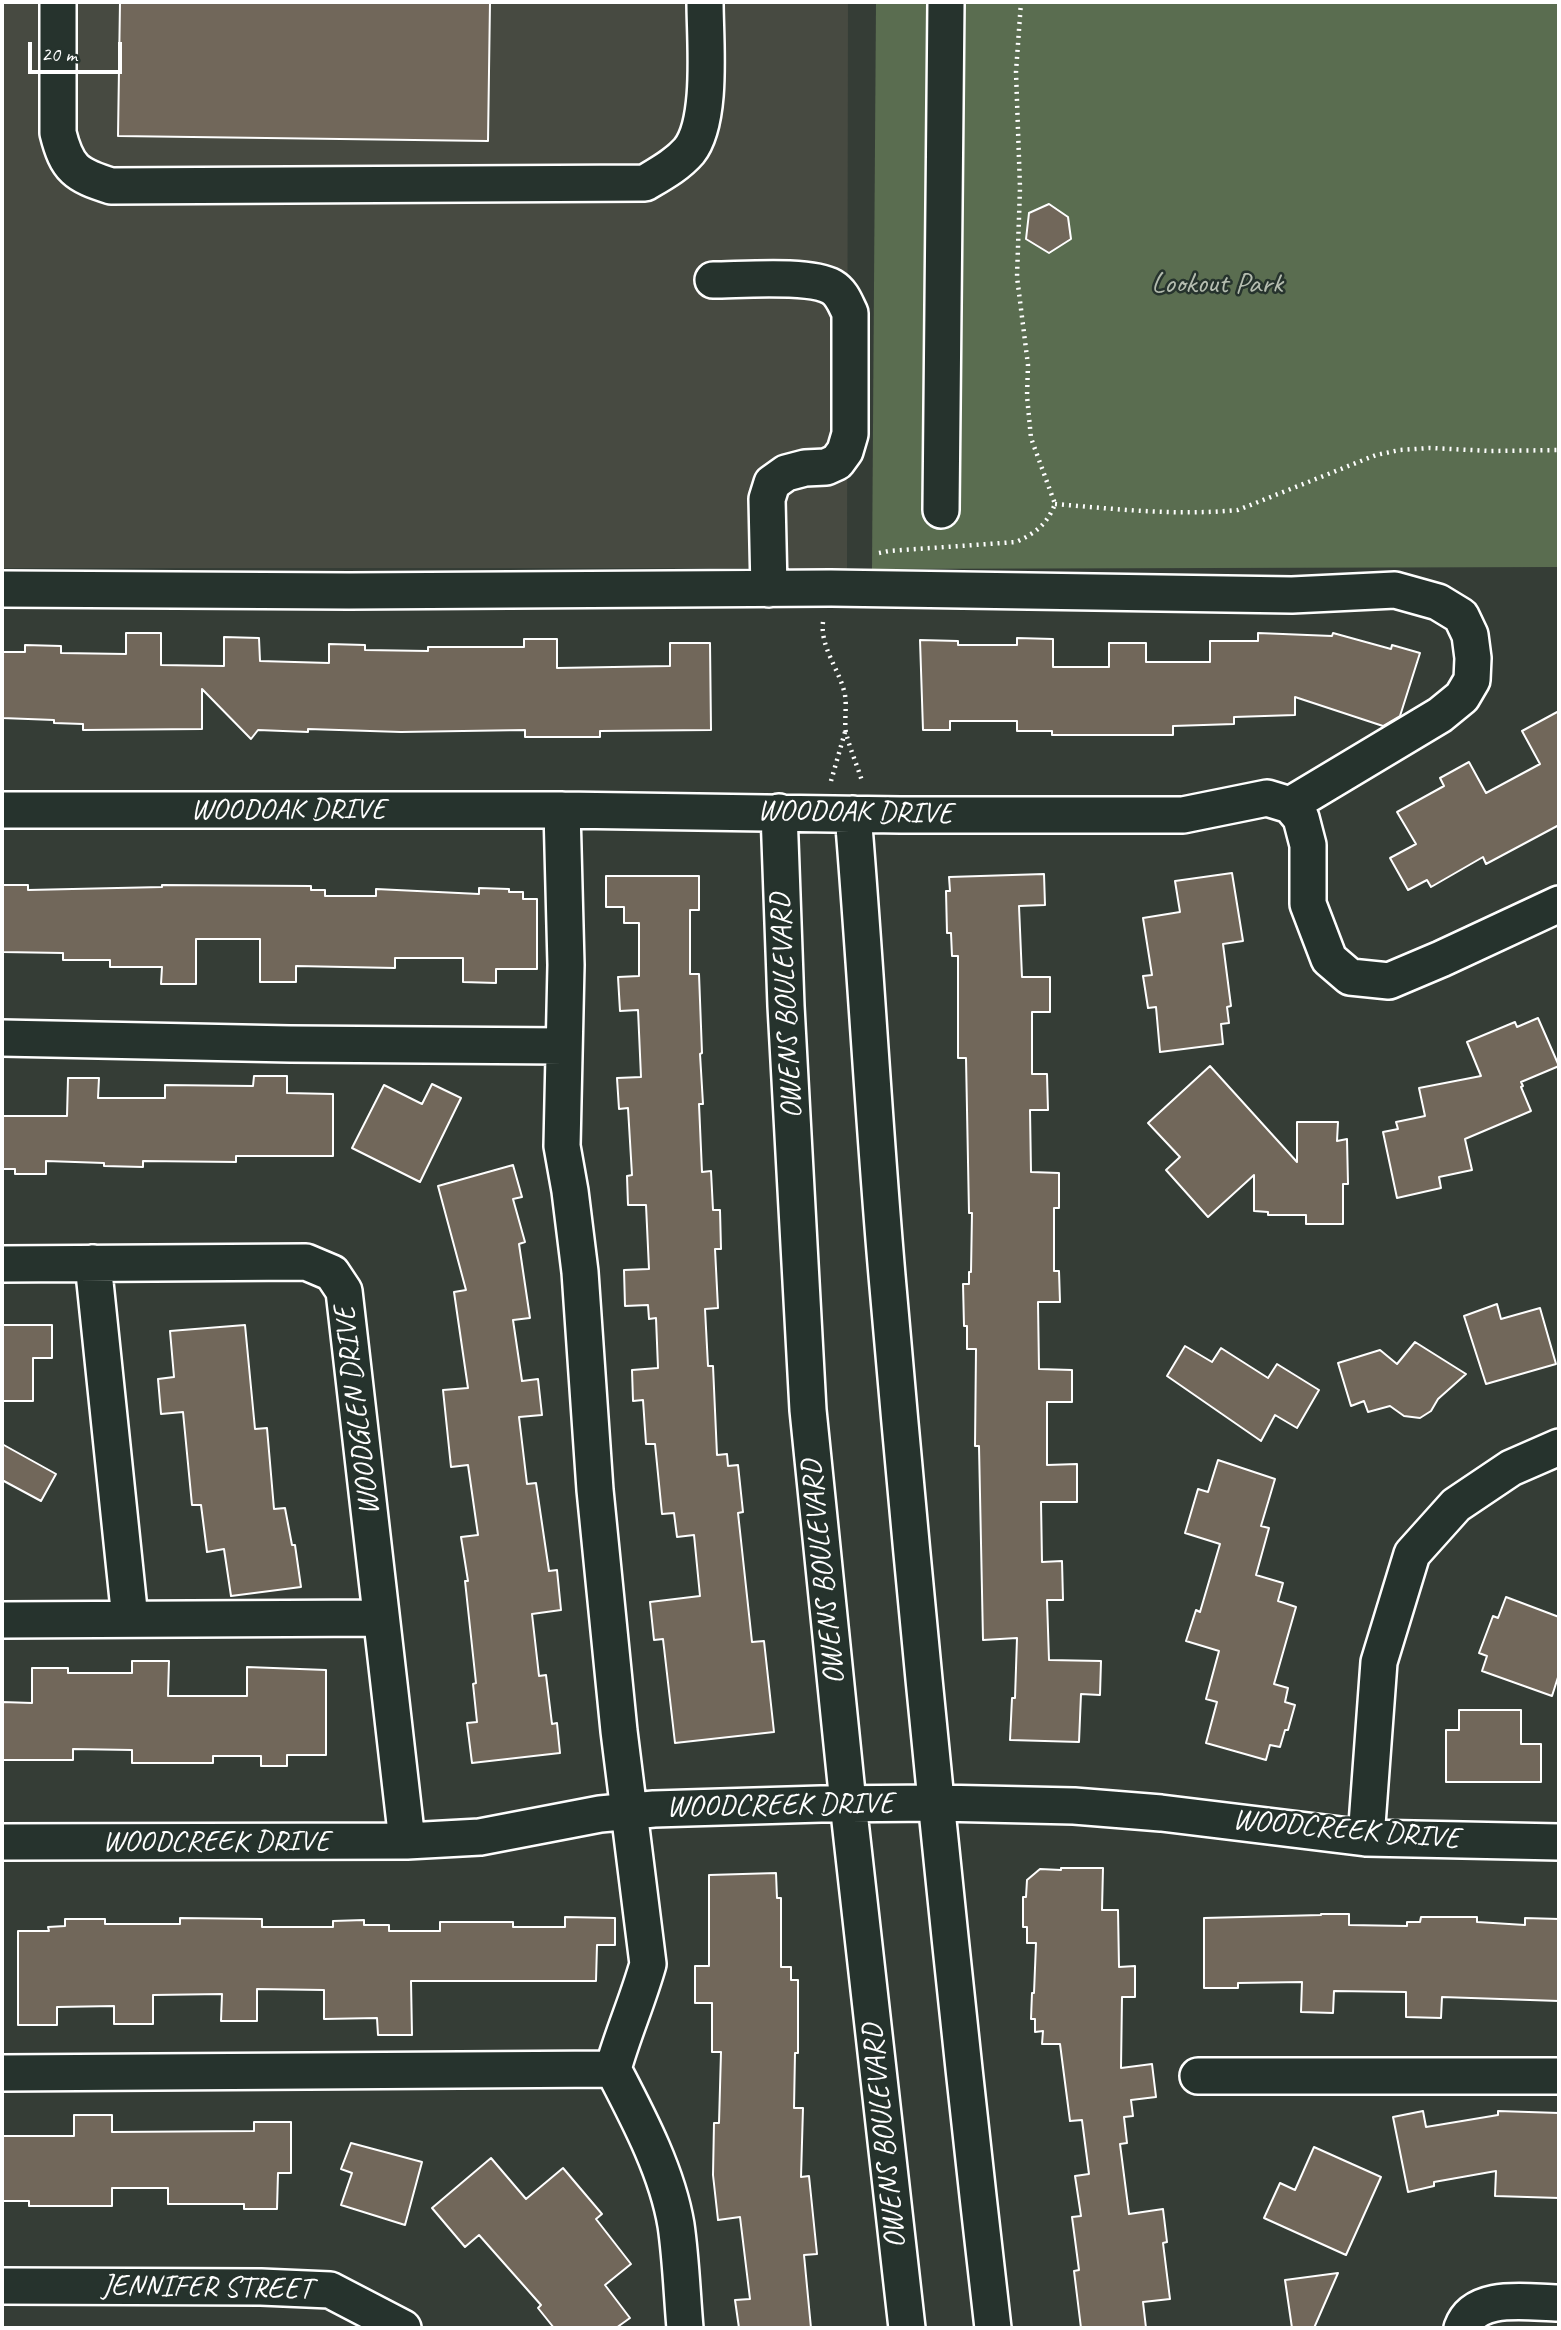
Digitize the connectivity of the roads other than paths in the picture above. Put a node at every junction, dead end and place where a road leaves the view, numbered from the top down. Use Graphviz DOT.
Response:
graph roads {
  1 [pos="58,2"];
  2 [pos="705,2"];
  3 [pos="946,2"];
  4 [pos="713,280"];
  5 [pos="941,510"];
  6 [pos="2,589"];
  7 [pos="769,589"];
  8 [pos="1290,805"];
  9 [pos="2,810"];
  10 [pos="562,810"];
  11 [pos="779,813"];
  12 [pos="853,814"];
  13 [pos="1559,904"];
  14 [pos="2,1038"];
  15 [pos="564,1046"];
  16 [pos="2,1264"];
  17 [pos="93,1264"];
  18 [pos="1559,1447"];
  19 [pos="381,1618"];
  20 [pos="130,1619"];
  21 [pos="2,1620"];
  22 [pos="848,1803"];
  23 [pos="937,1803"];
  24 [pos="630,1811"];
  25 [pos="1366,1838"];
  26 [pos="2,1842"];
  27 [pos="407,1842"];
  28 [pos="1559,1842"];
  29 [pos="613,2069"];
  30 [pos="2,2073"];
  31 [pos="1198,2076"];
  32 [pos="1559,2077"];
  33 [pos="2,2286"];
  34 [pos="1559,2303"];
  35 [pos="1468,2319"];
  36 [pos="403,2328"];
  37 [pos="685,2328"];
  38 [pos="907,2328"];
  39 [pos="993,2328"];
  1 -- 2 [label="street"];
  3 -- 5 [label="street"];
  4 -- 7 [label="street"];
  6 -- 7 [label="street"];
  7 -- 8 [label="street"];
  8 -- 12 [label="street, WOODOAK DRIVE"];
  8 -- 13 [label="street"];
  9 -- 10 [label="street, WOODOAK DRIVE"];
  10 -- 11 [label="street, WOODOAK DRIVE"];
  10 -- 15 [label="street"];
  11 -- 12 [label="street, WOODOAK DRIVE"];
  11 -- 22 [label="street, OWENS BOULEVARD"];
  12 -- 23 [label="street"];
  14 -- 15 [label="street"];
  15 -- 24 [label="street"];
  16 -- 17 [label="street, WOODGLEN DRIVE"];
  17 -- 19 [label="street, WOODGLEN DRIVE"];
  17 -- 20 [label="street"];
  18 -- 25 [label="street"];
  19 -- 20 [label="street"];
  19 -- 27 [label="street, WOODGLEN DRIVE"];
  20 -- 21 [label="street"];
  22 -- 23 [label="street, WOODCREEK DRIVE"];
  22 -- 24 [label="street, WOODCREEK DRIVE"];
  22 -- 38 [label="street, OWENS BOULEVARD"];
  23 -- 25 [label="street, WOODCREEK DRIVE"];
  23 -- 39 [label="street"];
  24 -- 27 [label="street, WOODCREEK DRIVE"];
  24 -- 29 [label="street"];
  25 -- 28 [label="street, WOODCREEK DRIVE"];
  26 -- 27 [label="street, WOODCREEK DRIVE"];
  29 -- 30 [label="street"];
  29 -- 37 [label="street"];
  31 -- 32 [label="street"];
  33 -- 36 [label="street, JENNIFER STREET"];
  34 -- 35 [label="street"];
}
